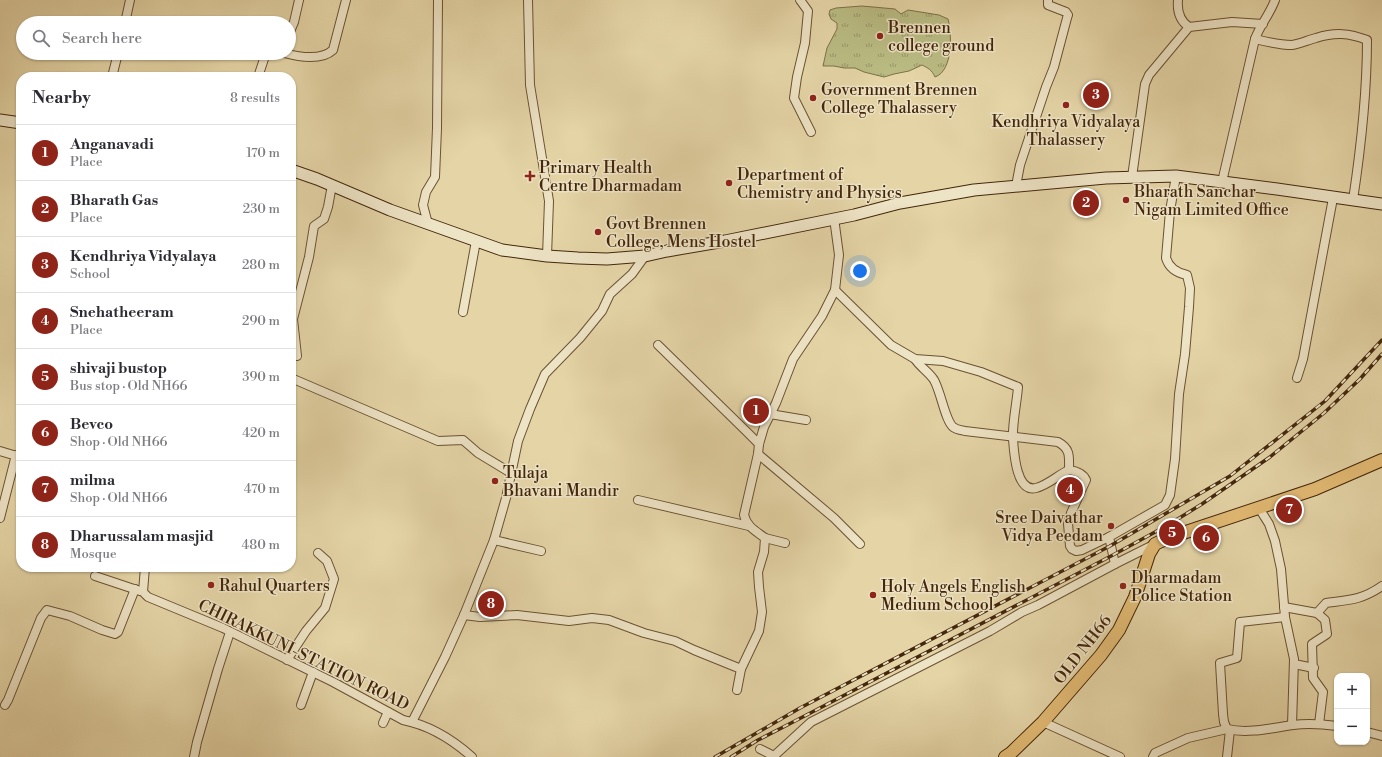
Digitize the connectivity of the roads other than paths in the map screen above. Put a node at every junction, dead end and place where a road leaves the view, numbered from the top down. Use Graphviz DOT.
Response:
graph roads {
  1 [pos="130,0"];
  2 [pos="299,0"];
  3 [pos="346,0"];
  4 [pos="438,0"];
  5 [pos="528,0"];
  6 [pos="800,0"];
  7 [pos="1048,0"];
  8 [pos="1178,0"];
  9 [pos="1275,0"];
  10 [pos="127,16"];
  11 [pos="295,16"];
  12 [pos="1263,24"];
  13 [pos="1189,27"];
  14 [pos="1255,39"];
  15 [pos="296,56"];
  16 [pos="116,60"];
  17 [pos="264,60"];
  18 [pos="113,72"];
  19 [pos="260,72"];
  20 [pos="0,120"];
  21 [pos="16,122"];
  22 [pos="811,132"];
  23 [pos="296,172"];
  24 [pos="1176,176"];
  25 [pos="1132,177"];
  26 [pos="1222,182"];
  27 [pos="332,185"];
  28 [pos="1016,186"];
  29 [pos="1333,198"];
  30 [pos="1353,200"];
  31 [pos="1382,204"];
  32 [pos="834,218"];
  33 [pos="428,224"];
  34 [pos="476,241"];
  35 [pos="547,256"];
  36 [pos="645,256"];
  37 [pos="835,290"];
  38 [pos="296,307"];
  39 [pos="463,312"];
  40 [pos="658,345"];
  41 [pos="296,347"];
  42 [pos="297,356"];
  43 [pos="915,359"];
  44 [pos="1297,378"];
  45 [pos="296,380"];
  46 [pos="770,414"];
  47 [pos="806,420"];
  48 [pos="1013,438"];
  49 [pos="759,444"];
  50 [pos="0,451"];
  51 [pos="758,454"];
  52 [pos="16,455"];
  53 [pos="1382,460"];
  54 [pos="16,466"];
  55 [pos="1069,470"];
  56 [pos="511,473"];
  57 [pos="638,500"];
  58 [pos="1259,508"];
  59 [pos="0,518"];
  60 [pos="749,526"];
  61 [pos="1109,537"];
  62 [pos="765,538"];
  63 [pos="494,540"];
  64 [pos="785,543"];
  65 [pos="860,544"];
  66 [pos="1155,544"];
  67 [pos="541,551"];
  68 [pos="318,554"];
  69 [pos="1115,564"];
  70 [pos="144,572"];
  71 [pos="95,576"];
  72 [pos="1382,586"];
  73 [pos="139,590"];
  74 [pos="1284,607"];
  75 [pos="1317,613"];
  76 [pos="464,615"];
  77 [pos="1285,618"];
  78 [pos="230,632"];
  79 [pos="287,660"];
  80 [pos="1294,664"];
  81 [pos="1314,668"];
  82 [pos="741,669"];
  83 [pos="313,672"];
  84 [pos="737,690"];
  85 [pos="5,705"];
  86 [pos="301,705"];
  87 [pos="388,712"];
  88 [pos="412,722"];
  89 [pos="1043,722"];
  90 [pos="383,723"];
  91 [pos="1319,724"];
  92 [pos="1292,725"];
  93 [pos="1334,726"];
  94 [pos="1228,730"];
  95 [pos="1370,733"];
  96 [pos="1382,736"];
  97 [pos="760,749"];
  98 [pos="194,757"];
  99 [pos="472,757"];
  100 [pos="1006,757"];
  101 [pos="1120,757"];
  102 [pos="1153,757"];
  103 [pos="1228,757"];
  1 -- 10 [label="street"];
  2 -- 11 [label="street"];
  3 -- 15 [label="street"];
  4 -- 33 [label="street"];
  5 -- 35 [label="street"];
  6 -- 22 [label="street"];
  7 -- 28 [label="street"];
  8 -- 13 [label="street"];
  9 -- 12 [label="street"];
  12 -- 13 [label="street"];
  12 -- 14 [label="street"];
  13 -- 25 [label="street"];
  14 -- 26 [label="street"];
  14 -- 30 [label="street"];
  16 -- 18 [label="street"];
  17 -- 19 [label="street"];
  20 -- 21 [label="main road"];
  23 -- 27 [label="main road"];
  24 -- 25 [label="main road"];
  24 -- 26 [label="main road"];
  24 -- 61 [label="street"];
  25 -- 28 [label="main road"];
  26 -- 29 [label="main road"];
  27 -- 33 [label="main road"];
  27 -- 38 [label="street"];
  28 -- 32 [label="main road"];
  29 -- 30 [label="main road"];
  29 -- 44 [label="street"];
  30 -- 31 [label="main road"];
  32 -- 36 [label="main road"];
  32 -- 37 [label="street"];
  33 -- 34 [label="main road"];
  34 -- 35 [label="main road"];
  34 -- 39 [label="street"];
  35 -- 36 [label="main road"];
  36 -- 56 [label="street"];
  37 -- 43 [label="street"];
  37 -- 46 [label="street"];
  40 -- 49 [label="street"];
  41 -- 42 [label="street"];
  43 -- 48 [label="street"];
  43 -- 48 [label="street"];
  45 -- 56 [label="street"];
  46 -- 47 [label="street"];
  46 -- 49 [label="street"];
  48 -- 55 [label="street"];
  48 -- 55 [label="street"];
  49 -- 51 [label="street"];
  50 -- 52 [label="street"];
  51 -- 60 [label="street"];
  51 -- 65 [label="street"];
  53 -- 58 [label="main road"];
  54 -- 59 [label="street"];
  55 -- 61 [label="street"];
  56 -- 63 [label="street"];
  57 -- 60 [label="street"];
  58 -- 66 [label="main road"];
  58 -- 74 [label="street"];
  60 -- 62 [label="street"];
  61 -- 69 [label="street"];
  62 -- 64 [label="street"];
  62 -- 82 [label="street"];
  63 -- 67 [label="street"];
  63 -- 76 [label="street"];
  66 -- 69 [label="street"];
  66 -- 89 [label="main road, OLD NH66"];
  68 -- 79 [label="street"];
  69 -- 97 [label="street"];
  70 -- 73 [label="street"];
  71 -- 73 [label="street, CHIRAKKUNI-STATION ROAD"];
  72 -- 75 [label="street"];
  73 -- 78 [label="street, CHIRAKKUNI-STATION ROAD"];
  73 -- 85 [label="street"];
  74 -- 75 [label="street"];
  74 -- 77 [label="street"];
  75 -- 81 [label="street"];
  76 -- 82 [label="street"];
  76 -- 88 [label="street"];
  77 -- 80 [label="street"];
  77 -- 94 [label="street"];
  78 -- 79 [label="street, CHIRAKKUNI-STATION ROAD"];
  78 -- 98 [label="street"];
  79 -- 83 [label="street, CHIRAKKUNI-STATION ROAD"];
  80 -- 81 [label="street"];
  80 -- 92 [label="street"];
  81 -- 91 [label="street"];
  82 -- 84 [label="street"];
  83 -- 86 [label="street"];
  83 -- 87 [label="street, CHIRAKKUNI-STATION ROAD"];
  87 -- 88 [label="street, CHIRAKKUNI-STATION ROAD"];
  87 -- 90 [label="street"];
  88 -- 99 [label="street, CHIRAKKUNI-STATION ROAD"];
  89 -- 100 [label="main road, OLD NH66"];
  89 -- 101 [label="street"];
  91 -- 92 [label="street"];
  91 -- 93 [label="street"];
  92 -- 94 [label="street"];
  94 -- 102 [label="street"];
  94 -- 103 [label="street"];
  95 -- 96 [label="street"];
}
